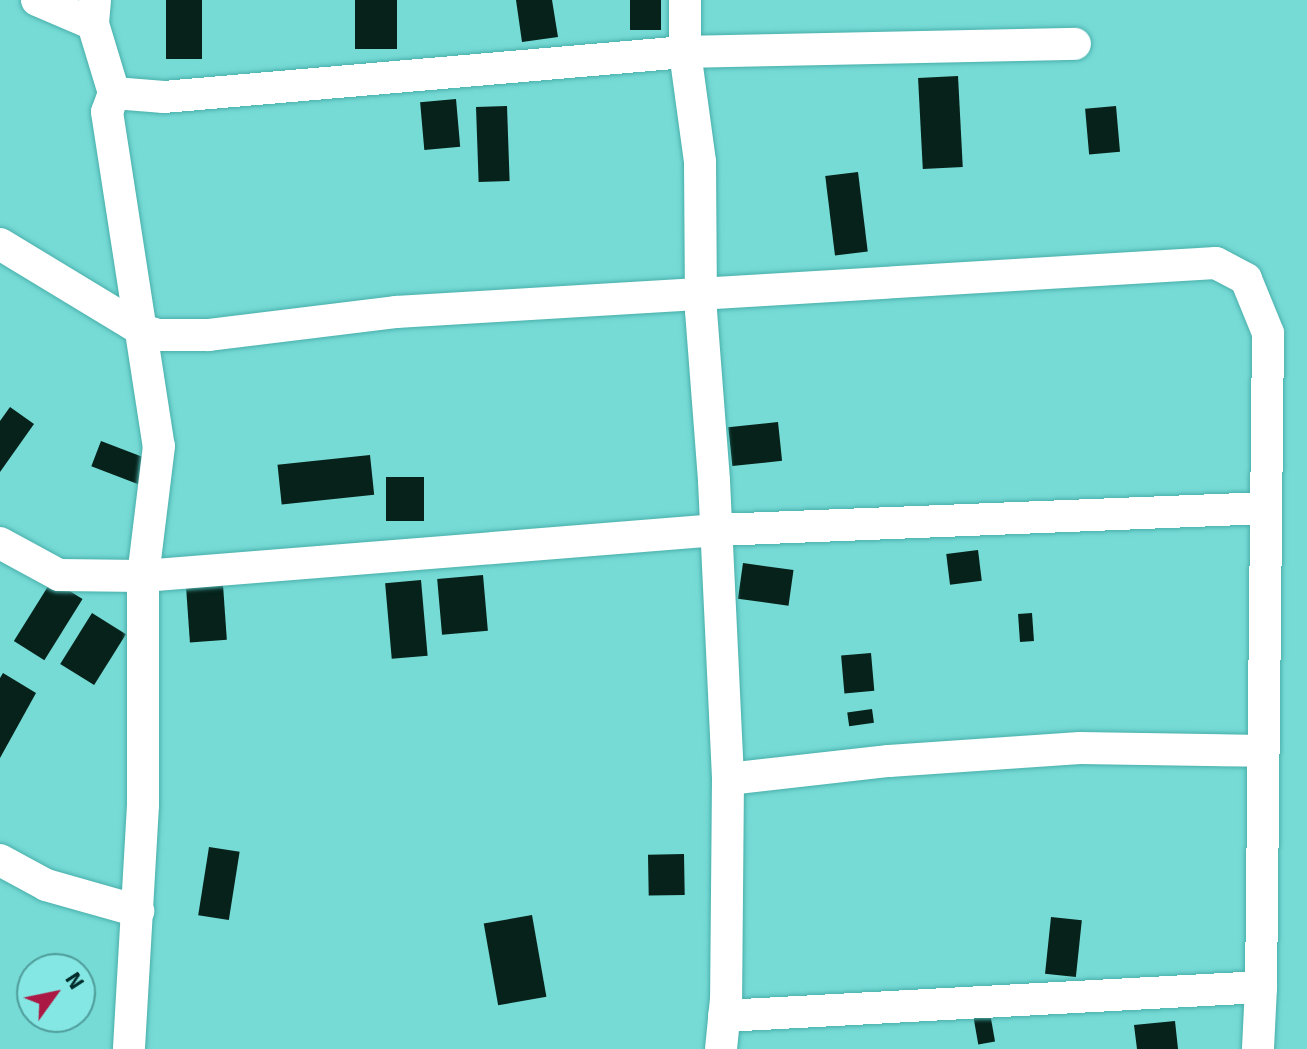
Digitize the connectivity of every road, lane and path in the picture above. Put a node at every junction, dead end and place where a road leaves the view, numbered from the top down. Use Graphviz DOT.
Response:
graph roads {
  1 [pos="37,0"];
  2 [pos="685,0"];
  3 [pos="94,12"];
  4 [pos="1075,44"];
  5 [pos="685,52"];
  6 [pos="114,93"];
  7 [pos="0,244"];
  8 [pos="701,291"];
  9 [pos="142,330"];
  10 [pos="1266,508"];
  11 [pos="717,530"];
  12 [pos="0,543"];
  13 [pos="143,576"];
  14 [pos="1263,751"];
  15 [pos="728,779"];
  16 [pos="0,860"];
  17 [pos="138,911"];
  18 [pos="1261,987"];
  19 [pos="724,1016"];
  20 [pos="129,1049"];
  21 [pos="721,1049"];
  22 [pos="1258,1049"];
  1 -- 3 [label="street"];
  2 -- 5 [label="street"];
  3 -- 6 [label="street"];
  4 -- 5 [label="street"];
  5 -- 6 [label="street"];
  5 -- 8 [label="street"];
  6 -- 9 [label="street"];
  7 -- 9 [label="street"];
  8 -- 9 [label="street"];
  8 -- 10 [label="street"];
  8 -- 11 [label="street"];
  9 -- 13 [label="street"];
  10 -- 11 [label="street"];
  10 -- 14 [label="street"];
  11 -- 13 [label="street"];
  11 -- 15 [label="street"];
  12 -- 13 [label="street"];
  13 -- 17 [label="street"];
  14 -- 15 [label="street"];
  14 -- 18 [label="street"];
  15 -- 19 [label="street"];
  16 -- 17 [label="street"];
  17 -- 20 [label="street"];
  18 -- 19 [label="street"];
  18 -- 22 [label="street"];
  19 -- 21 [label="street"];
}
